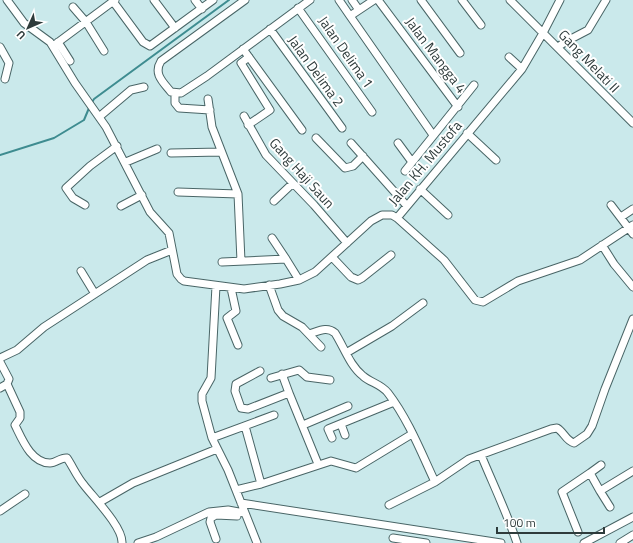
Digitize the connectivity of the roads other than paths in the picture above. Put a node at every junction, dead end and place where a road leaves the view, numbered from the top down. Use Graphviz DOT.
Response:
graph roads {
  1 [pos="7,0"];
  2 [pos="114,0"];
  3 [pos="154,0"];
  4 [pos="195,0"];
  5 [pos="213,0"];
  6 [pos="245,0"];
  7 [pos="310,0"];
  8 [pos="339,0"];
  9 [pos="352,0"];
  10 [pos="374,0"];
  11 [pos="378,0"];
  12 [pos="421,0"];
  13 [pos="462,0"];
  14 [pos="510,0"];
  15 [pos="560,0"];
  16 [pos="606,0"];
  17 [pos="73,7"];
  18 [pos="298,8"];
  19 [pos="202,9"];
  20 [pos="359,10"];
  21 [pos="350,16"];
  22 [pos="86,22"];
  23 [pos="481,25"];
  24 [pos="176,28"];
  25 [pos="270,29"];
  26 [pos="543,33"];
  27 [pos="55,44"];
  28 [pos="0,47"];
  29 [pos="558,47"];
  30 [pos="243,49"];
  31 [pos="104,51"];
  32 [pos="460,53"];
  33 [pos="249,57"];
  34 [pos="509,57"];
  35 [pos="70,61"];
  36 [pos="522,68"];
  37 [pos="5,79"];
  38 [pos="474,86"];
  39 [pos="144,87"];
  40 [pos="175,94"];
  41 [pos="208,99"];
  42 [pos="458,107"];
  43 [pos="210,110"];
  44 [pos="372,112"];
  45 [pos="244,116"];
  46 [pos="99,117"];
  47 [pos="633,123"];
  48 [pos="248,125"];
  49 [pos="342,128"];
  50 [pos="302,130"];
  51 [pos="467,133"];
  52 [pos="433,135"];
  53 [pos="316,138"];
  54 [pos="351,143"];
  55 [pos="398,143"];
  56 [pos="116,146"];
  57 [pos="158,149"];
  58 [pos="221,152"];
  59 [pos="171,153"];
  60 [pos="363,156"];
  61 [pos="496,160"];
  62 [pos="126,162"];
  63 [pos="412,162"];
  64 [pos="405,171"];
  65 [pos="292,184"];
  66 [pos="420,189"];
  67 [pos="178,192"];
  68 [pos="238,194"];
  69 [pos="142,195"];
  70 [pos="274,201"];
  71 [pos="85,205"];
  72 [pos="611,205"];
  73 [pos="121,206"];
  74 [pos="407,206"];
  75 [pos="633,209"];
  76 [pos="448,215"];
  77 [pos="620,217"];
  78 [pos="396,218"];
  79 [pos="630,226"];
  80 [pos="633,234"];
  81 [pos="272,238"];
  82 [pos="347,243"];
  83 [pos="602,245"];
  84 [pos="172,250"];
  85 [pos="391,255"];
  86 [pos="332,257"];
  87 [pos="286,259"];
  88 [pos="241,261"];
  89 [pos="222,262"];
  90 [pos="81,271"];
  91 [pos="299,280"];
  92 [pos="269,285"];
  93 [pos="216,286"];
  94 [pos="633,287"];
  95 [pos="231,288"];
  96 [pos="95,294"];
  97 [pos="423,304"];
  98 [pos="633,319"];
  99 [pos="309,334"];
  100 [pos="238,345"];
  101 [pos="321,347"];
  102 [pos="346,353"];
  103 [pos="0,358"];
  104 [pos="0,362"];
  105 [pos="260,371"];
  106 [pos="282,374"];
  107 [pos="271,378"];
  108 [pos="330,380"];
  109 [pos="7,384"];
  110 [pos="0,388"];
  111 [pos="290,393"];
  112 [pos="394,402"];
  113 [pos="348,406"];
  114 [pos="274,415"];
  115 [pos="341,424"];
  116 [pos="245,426"];
  117 [pos="303,426"];
  118 [pos="412,434"];
  119 [pos="345,435"];
  120 [pos="212,438"];
  121 [pos="332,438"];
  122 [pos="217,449"];
  123 [pos="481,455"];
  124 [pos="318,464"];
  125 [pos="600,465"];
  126 [pos="633,471"];
  127 [pos="590,473"];
  128 [pos="435,482"];
  129 [pos="261,484"];
  130 [pos="236,490"];
  131 [pos="600,491"];
  132 [pos="25,494"];
  133 [pos="100,502"];
  134 [pos="389,505"];
  135 [pos="610,507"];
  136 [pos="243,509"];
  137 [pos="0,511"];
  138 [pos="633,517"];
  139 [pos="578,532"];
  140 [pos="633,535"];
  141 [pos="393,538"];
  142 [pos="216,539"];
  143 [pos="158,540"];
  144 [pos="122,541"];
  145 [pos="587,542"];
  146 [pos="138,543"];
  147 [pos="257,543"];
  148 [pos="426,543"];
  149 [pos="501,543"];
  150 [pos="516,543"];
  151 [pos="598,543"];
  152 [pos="620,543"];
  1 -- 27 [label="street"];
  2 -- 22 [label="street"];
  2 -- 24 [label="street"];
  3 -- 24 [label="street"];
  4 -- 19 [label="street"];
  5 -- 19 [label="street"];
  6 -- 40 [label="street"];
  7 -- 18 [label="street"];
  8 -- 21 [label="street"];
  9 -- 20 [label="street"];
  10 -- 20 [label="street"];
  11 -- 42 [label="street, Jalan Mangga 4"];
  12 -- 32 [label="street"];
  13 -- 23 [label="street"];
  14 -- 26 [label="street, Gang Melati II"];
  15 -- 26 [label="street, Jalan KH. Mustofa"];
  16 -- 29 [label="street"];
  17 -- 22 [label="street"];
  18 -- 25 [label="street"];
  18 -- 44 [label="street, Jalan Delima 1"];
  19 -- 24 [label="street"];
  20 -- 21 [label="street"];
  21 -- 52 [label="street"];
  22 -- 27 [label="street"];
  22 -- 31 [label="street"];
  25 -- 30 [label="street"];
  25 -- 49 [label="street, Jalan Delima 2"];
  26 -- 29 [label="street, Gang Melati II"];
  26 -- 36 [label="street, Jalan KH. Mustofa"];
  27 -- 35 [label="street"];
  27 -- 46 [label="street, Jalan KH. Mustofa"];
  28 -- 37 [label="street"];
  29 -- 47 [label="street, Gang Melati II"];
  30 -- 33 [label="street"];
  30 -- 40 [label="street"];
  33 -- 48 [label="street"];
  33 -- 50 [label="street"];
  34 -- 36 [label="street"];
  36 -- 51 [label="street, Jalan KH. Mustofa"];
  38 -- 42 [label="street"];
  39 -- 46 [label="street"];
  40 -- 43 [label="street"];
  41 -- 43 [label="street"];
  42 -- 52 [label="street"];
  43 -- 58 [label="street"];
  45 -- 48 [label="street, Gang Haji Saun"];
  46 -- 56 [label="street, Jalan KH. Mustofa"];
  48 -- 65 [label="street, Gang Haji Saun"];
  51 -- 61 [label="street"];
  51 -- 66 [label="street, Jalan KH. Mustofa"];
  52 -- 63 [label="street"];
  53 -- 60 [label="street"];
  54 -- 60 [label="street"];
  55 -- 63 [label="street"];
  56 -- 62 [label="street, Jalan KH. Mustofa"];
  56 -- 71 [label="street"];
  57 -- 62 [label="street"];
  58 -- 59 [label="street"];
  58 -- 68 [label="street"];
  60 -- 74 [label="street"];
  62 -- 69 [label="street, Jalan KH. Mustofa"];
  63 -- 64 [label="street"];
  65 -- 70 [label="street"];
  65 -- 82 [label="street, Gang Haji Saun"];
  66 -- 74 [label="street, Jalan KH. Mustofa"];
  66 -- 76 [label="street"];
  67 -- 68 [label="street"];
  68 -- 88 [label="street"];
  69 -- 73 [label="street"];
  69 -- 84 [label="street, Jalan KH. Mustofa"];
  72 -- 77 [label="street"];
  74 -- 78 [label="street, Jalan KH. Mustofa"];
  75 -- 77 [label="street"];
  77 -- 79 [label="street"];
  78 -- 82 [label="street, Jalan KH. Mustofa"];
  78 -- 83 [label="street"];
  79 -- 80 [label="street"];
  79 -- 83 [label="street"];
  81 -- 87 [label="street"];
  82 -- 86 [label="street, Jalan KH. Mustofa"];
  83 -- 94 [label="street"];
  84 -- 93 [label="street, Jalan KH. Mustofa"];
  84 -- 96 [label="street"];
  85 -- 86 [label="street"];
  86 -- 91 [label="street, Jalan KH. Mustofa"];
  87 -- 88 [label="street"];
  87 -- 91 [label="street"];
  88 -- 89 [label="street"];
  90 -- 96 [label="street"];
  91 -- 92 [label="street, Jalan KH. Mustofa"];
  92 -- 95 [label="street, Jalan KH. Mustofa"];
  92 -- 99 [label="street"];
  93 -- 95 [label="street, Jalan KH. Mustofa"];
  93 -- 120 [label="street"];
  95 -- 100 [label="street"];
  96 -- 103 [label="street"];
  97 -- 102 [label="street"];
  98 -- 123 [label="street"];
  99 -- 101 [label="street"];
  99 -- 102 [label="street"];
  102 -- 112 [label="street"];
  104 -- 109 [label="street"];
  105 -- 111 [label="street"];
  106 -- 107 [label="street"];
  106 -- 108 [label="street"];
  106 -- 111 [label="street"];
  109 -- 110 [label="street"];
  109 -- 133 [label="street"];
  111 -- 117 [label="street"];
  112 -- 115 [label="street"];
  112 -- 118 [label="street"];
  113 -- 117 [label="street"];
  114 -- 116 [label="street"];
  115 -- 119 [label="street"];
  115 -- 121 [label="street"];
  116 -- 120 [label="street"];
  116 -- 129 [label="street"];
  117 -- 124 [label="street"];
  118 -- 124 [label="street"];
  118 -- 128 [label="street"];
  120 -- 122 [label="street"];
  122 -- 130 [label="street"];
  122 -- 133 [label="street"];
  123 -- 128 [label="street"];
  123 -- 150 [label="street"];
  124 -- 129 [label="street"];
  125 -- 127 [label="street"];
  126 -- 131 [label="street"];
  127 -- 131 [label="street"];
  127 -- 139 [label="street"];
  128 -- 134 [label="street"];
  129 -- 130 [label="street"];
  130 -- 136 [label="street"];
  131 -- 135 [label="street"];
  132 -- 137 [label="street"];
  133 -- 144 [label="street"];
  136 -- 142 [label="street"];
  136 -- 143 [label="street"];
  136 -- 147 [label="street"];
  136 -- 149 [label="street"];
  138 -- 145 [label="street"];
  140 -- 152 [label="street"];
  141 -- 148 [label="street"];
  143 -- 146 [label="street"];
  145 -- 151 [label="street"];
}
